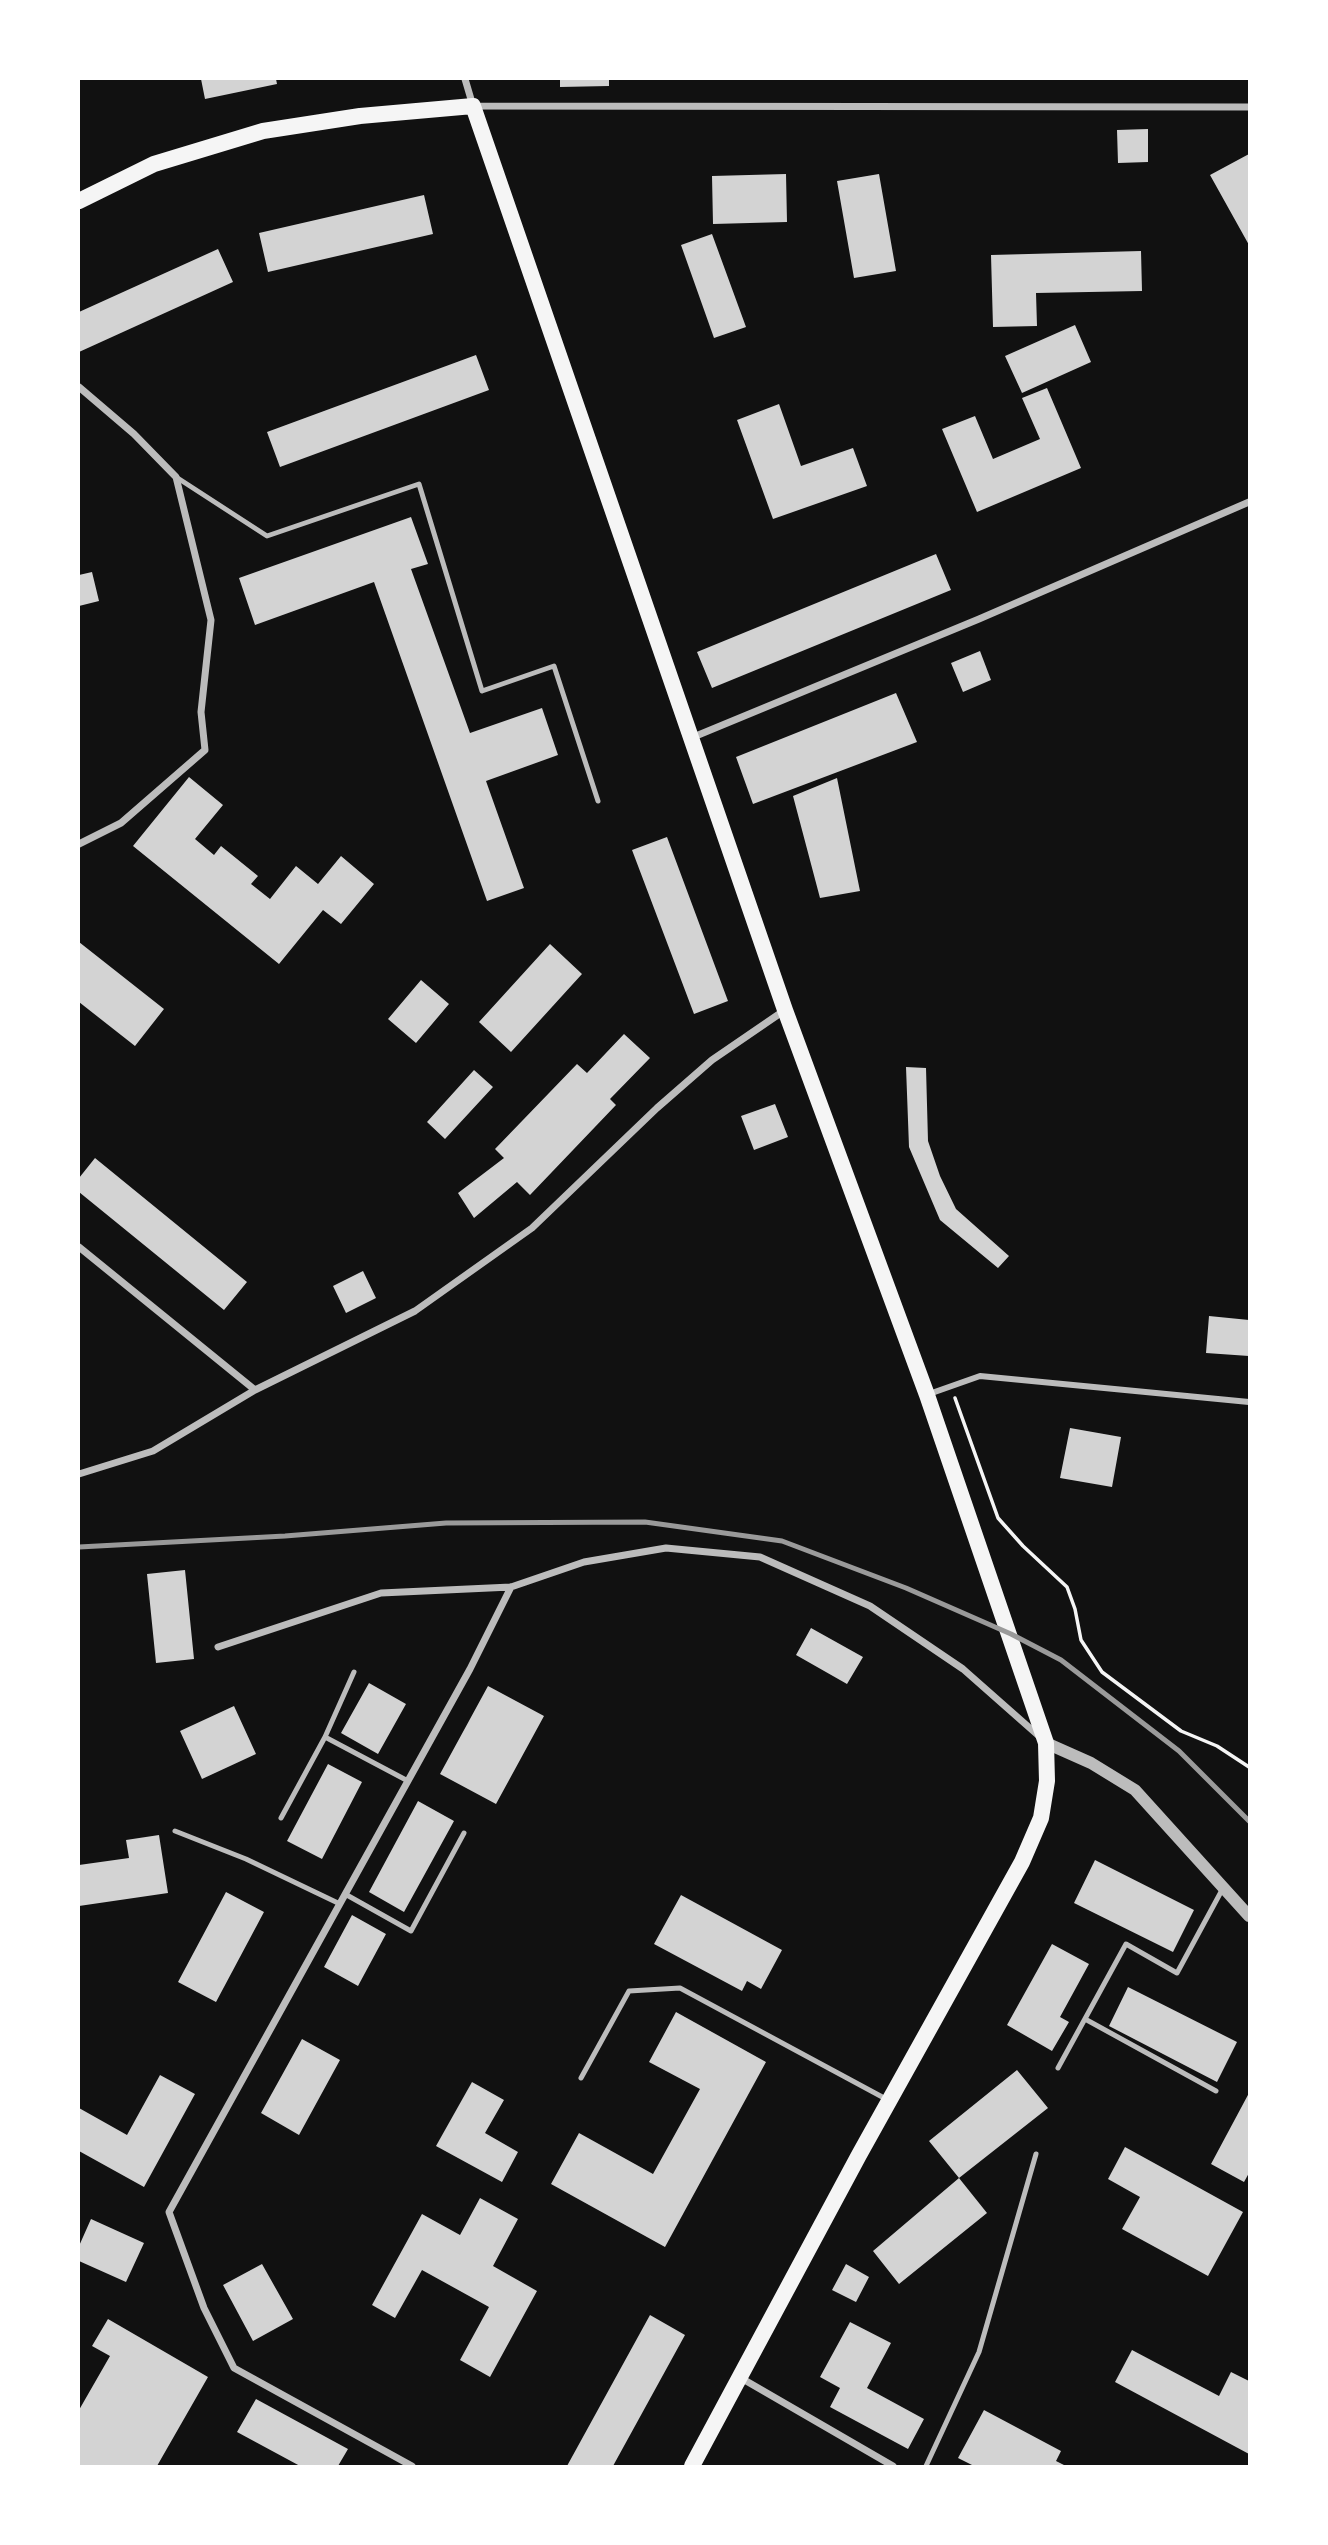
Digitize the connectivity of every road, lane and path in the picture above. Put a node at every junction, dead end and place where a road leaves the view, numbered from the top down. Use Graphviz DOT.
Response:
graph roads {
  1 [pos="464,79"];
  2 [pos="473,106"];
  3 [pos="1249,107"];
  4 [pos="79,201"];
  5 [pos="79,387"];
  6 [pos="176,477"];
  7 [pos="1249,502"];
  8 [pos="690,739"];
  9 [pos="598,801"];
  10 [pos="79,844"];
  11 [pos="785,1010"];
  12 [pos="79,1247"];
  13 [pos="951,1386"];
  14 [pos="255,1390"];
  15 [pos="927,1395"];
  16 [pos="1249,1402"];
  17 [pos="79,1474"];
  18 [pos="512,1587"];
  19 [pos="218,1647"];
  20 [pos="354,1672"];
  21 [pos="325,1737"];
  22 [pos="1046,1743"];
  23 [pos="1249,1767"];
  24 [pos="408,1781"];
  25 [pos="281,1818"];
  26 [pos="175,1831"];
  27 [pos="464,1833"];
  28 [pos="1224,1887"];
  29 [pos="345,1894"];
  30 [pos="340,1904"];
  31 [pos="1249,1916"];
  32 [pos="1085,2019"];
  33 [pos="1058,2068"];
  34 [pos="581,2078"];
  35 [pos="1216,2091"];
  36 [pos="889,2101"];
  37 [pos="1036,2154"];
  38 [pos="740,2378"];
  39 [pos="412,2466"];
  40 [pos="692,2466"];
  41 [pos="893,2466"];
  42 [pos="926,2466"];
  1 -- 2 [label="street"];
  2 -- 3 [label="street"];
  2 -- 4 [label="main road"];
  2 -- 8 [label="main road"];
  5 -- 6 [label="street"];
  6 -- 9 [label="lane"];
  6 -- 10 [label="street"];
  7 -- 8 [label="street"];
  8 -- 11 [label="main road"];
  11 -- 14 [label="street"];
  11 -- 15 [label="main road"];
  12 -- 14 [label="street"];
  13 -- 15 [label="street"];
  13 -- 16 [label="street"];
  13 -- 23 [label="path"];
  14 -- 17 [label="street"];
  15 -- 22 [label="main road"];
  18 -- 19 [label="street"];
  18 -- 22 [label="street"];
  18 -- 24 [label="street"];
  20 -- 21 [label="lane"];
  21 -- 24 [label="lane"];
  21 -- 25 [label="lane"];
  22 -- 28 [label="street"];
  22 -- 36 [label="main road"];
  24 -- 29 [label="street"];
  26 -- 30 [label="lane"];
  27 -- 29 [label="lane"];
  28 -- 31 [label="street"];
  28 -- 32 [label="lane"];
  29 -- 30 [label="street"];
  30 -- 39 [label="street"];
  32 -- 33 [label="lane"];
  32 -- 35 [label="lane"];
  34 -- 36 [label="lane"];
  36 -- 38 [label="main road"];
  37 -- 42 [label="lane"];
  38 -- 40 [label="main road"];
  38 -- 41 [label="street"];
}
